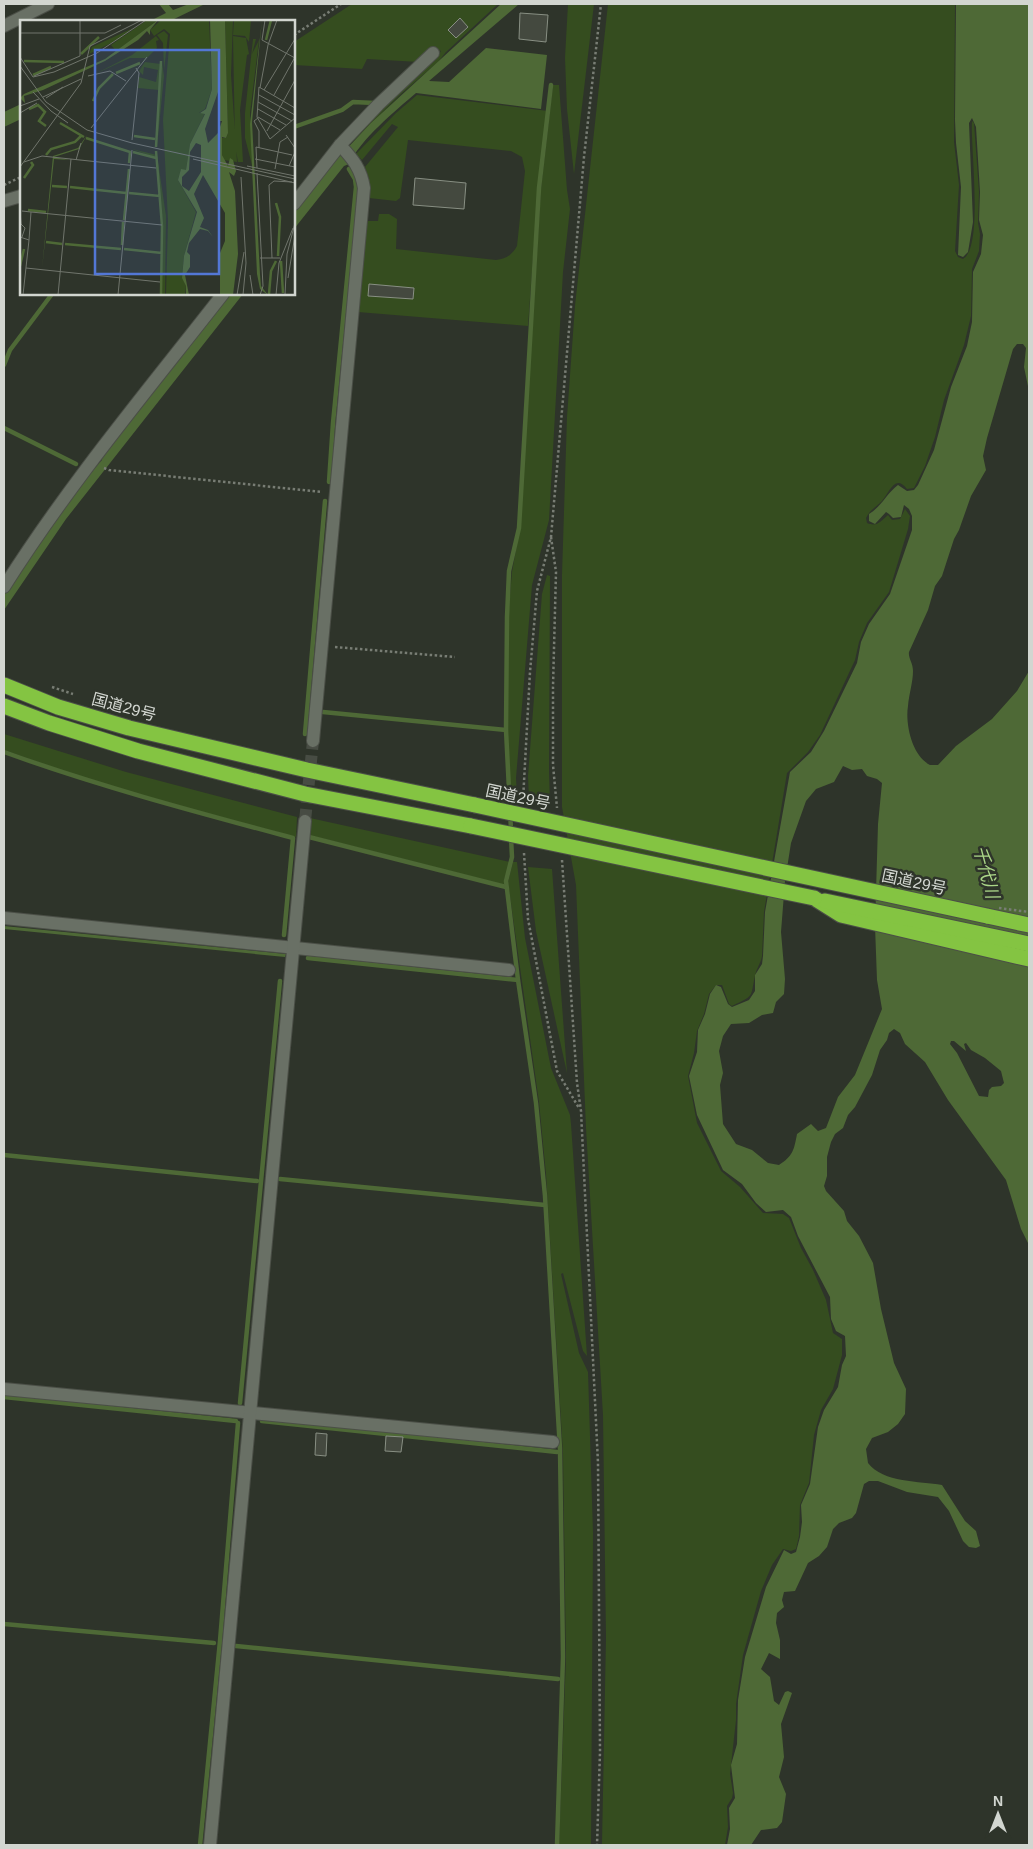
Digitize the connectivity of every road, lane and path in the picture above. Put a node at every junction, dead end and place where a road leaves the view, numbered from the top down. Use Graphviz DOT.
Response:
graph roads {
  1 [pos="48,4"];
  2 [pos="341,4"];
  3 [pos="601,4"];
  4 [pos="4,26"];
  5 [pos="295,34"];
  6 [pos="433,53"];
  7 [pos="340,145"];
  8 [pos="20,177"];
  9 [pos="4,185"];
  10 [pos="20,196"];
  11 [pos="4,201"];
  12 [pos="295,203"];
  13 [pos="222,295"];
  14 [pos="92,461"];
  15 [pos="336,493"];
  16 [pos="4,587"];
  17 [pos="322,646"];
  18 [pos="455,657"];
  19 [pos="4,685"];
  20 [pos="4,706"];
  21 [pos="313,741"];
  22 [pos="523,801"];
  23 [pos="305,821"];
  24 [pos="524,849"];
  25 [pos="814,898"];
  26 [pos="4,918"];
  27 [pos="1029,923"];
  28 [pos="1029,944"];
  29 [pos="292,947"];
  30 [pos="1029,959"];
  31 [pos="509,970"];
  32 [pos="577,1083"];
  33 [pos="581,1111"];
  34 [pos="4,1389"];
  35 [pos="249,1414"];
  36 [pos="553,1442"];
  37 [pos="210,1845"];
  38 [pos="597,1845"];
  1 -- 4 [label="street"];
  2 -- 5 [label="path"];
  3 -- 22 [label="path"];
  6 -- 7 [label="street"];
  7 -- 12 [label="street"];
  7 -- 15 [label="street"];
  8 -- 9 [label="path"];
  10 -- 11 [label="street"];
  13 -- 14 [label="street"];
  14 -- 15 [label="path"];
  14 -- 16 [label="street"];
  15 -- 17 [label="street"];
  17 -- 18 [label="path"];
  17 -- 21 [label="street"];
  19 -- 27 [label="highway, 国道29号, bridge"];
  20 -- 25 [label="highway, bridge"];
  23 -- 29 [label="street"];
  24 -- 33 [label="path"];
  25 -- 28 [label="highway"];
  25 -- 30 [label="highway"];
  26 -- 29 [label="street"];
  29 -- 31 [label="street"];
  29 -- 35 [label="street"];
  32 -- 33 [label="path"];
  33 -- 38 [label="path"];
  34 -- 35 [label="street"];
  35 -- 36 [label="street"];
  35 -- 37 [label="street"];
}
